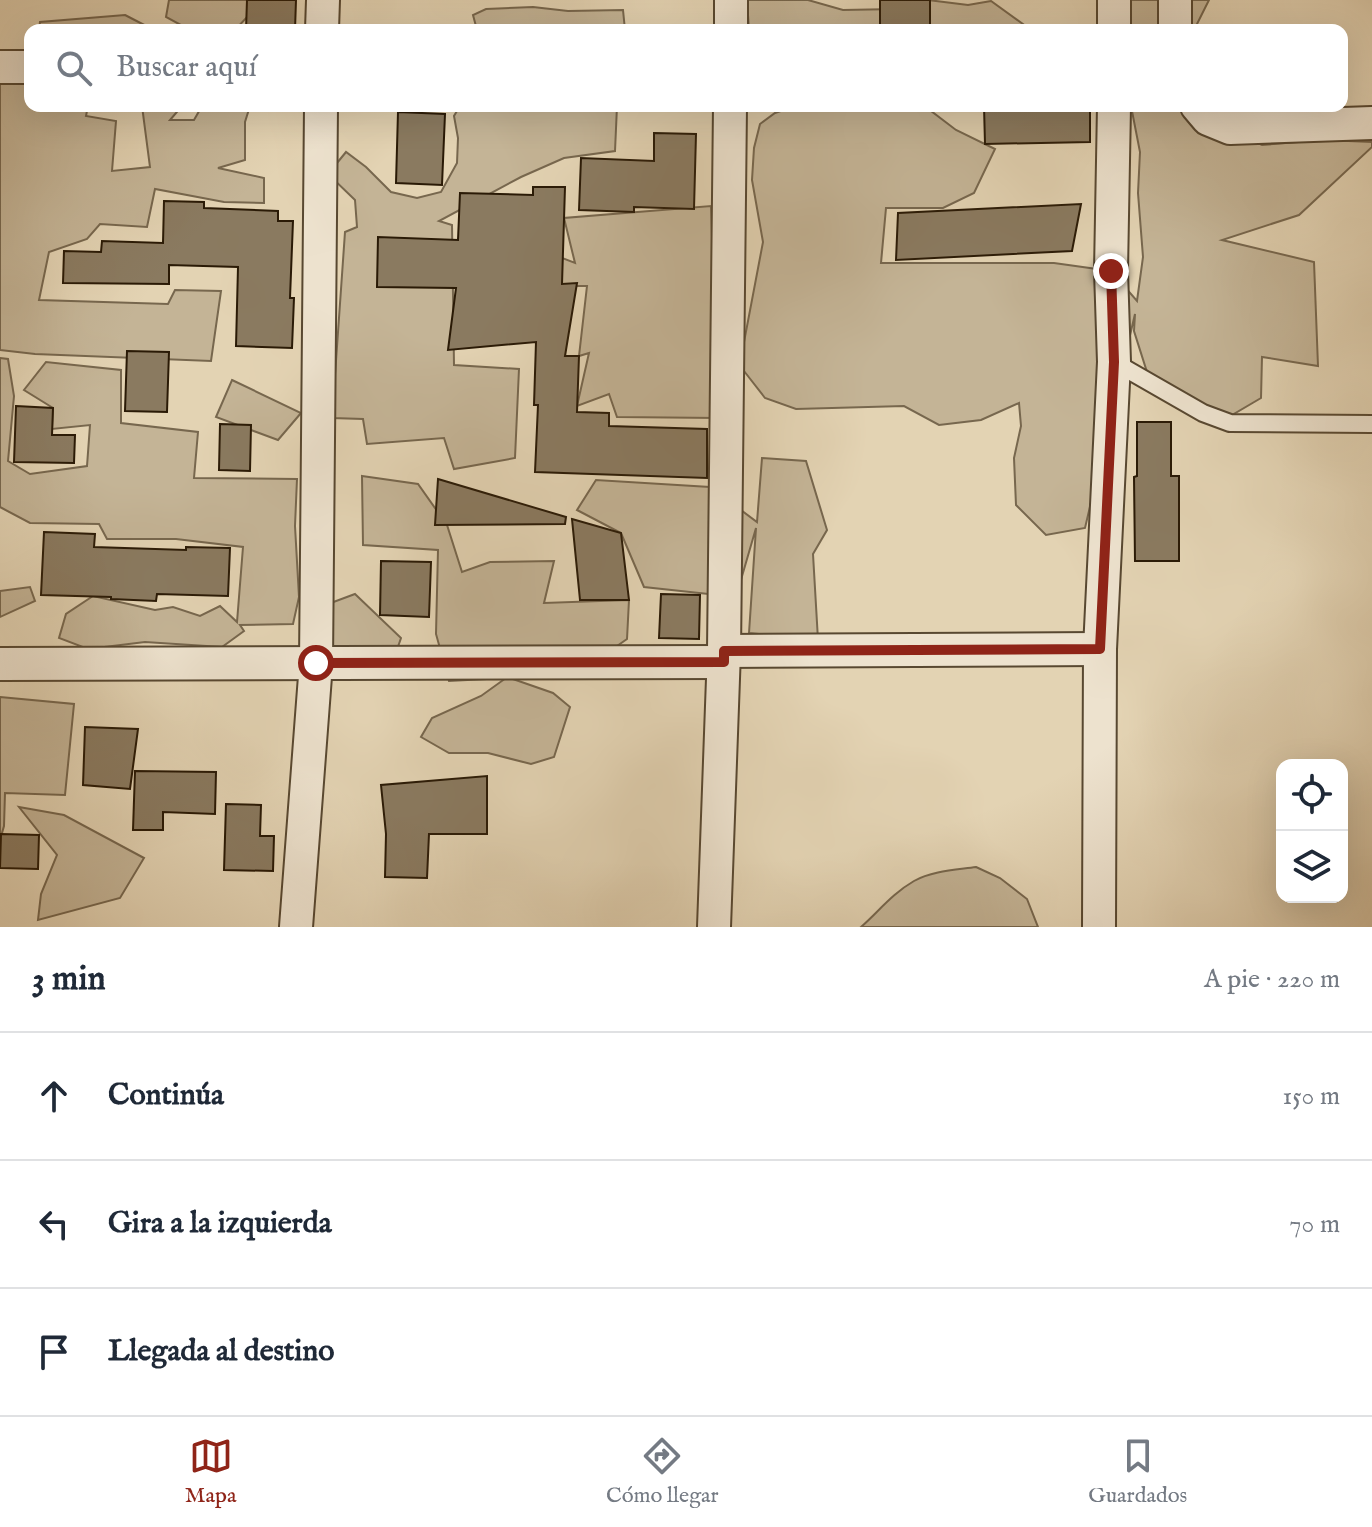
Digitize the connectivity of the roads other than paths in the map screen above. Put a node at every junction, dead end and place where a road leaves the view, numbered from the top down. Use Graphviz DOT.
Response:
graph roads {
  1 [pos="323,0"];
  2 [pos="731,0"];
  3 [pos="1114,0"];
  4 [pos="1175,0"];
  5 [pos="322,24"];
  6 [pos="731,24"];
  7 [pos="1114,24"];
  8 [pos="1175,24"];
  9 [pos="0,67"];
  10 [pos="24,67"];
  11 [pos="321,112"];
  12 [pos="730,112"];
  13 [pos="1114,112"];
  14 [pos="1202,112"];
  15 [pos="1372,123"];
  16 [pos="1114,362"];
  17 [pos="1372,424"];
  18 [pos="1100,649"];
  19 [pos="724,656"];
  20 [pos="316,663"];
  21 [pos="0,664"];
  22 [pos="296,927"];
  23 [pos="714,927"];
  24 [pos="1099,927"];
  1 -- 5 [label="street"];
  2 -- 6 [label="street"];
  3 -- 7 [label="street"];
  4 -- 8 [label="street"];
  9 -- 10 [label="street"];
  11 -- 20 [label="street"];
  12 -- 19 [label="street"];
  13 -- 16 [label="street"];
  14 -- 15 [label="street"];
  16 -- 17 [label="lane"];
  16 -- 18 [label="street"];
  18 -- 19 [label="street"];
  18 -- 24 [label="street"];
  19 -- 20 [label="street"];
  19 -- 23 [label="street"];
  20 -- 21 [label="street"];
  20 -- 22 [label="street"];
}
